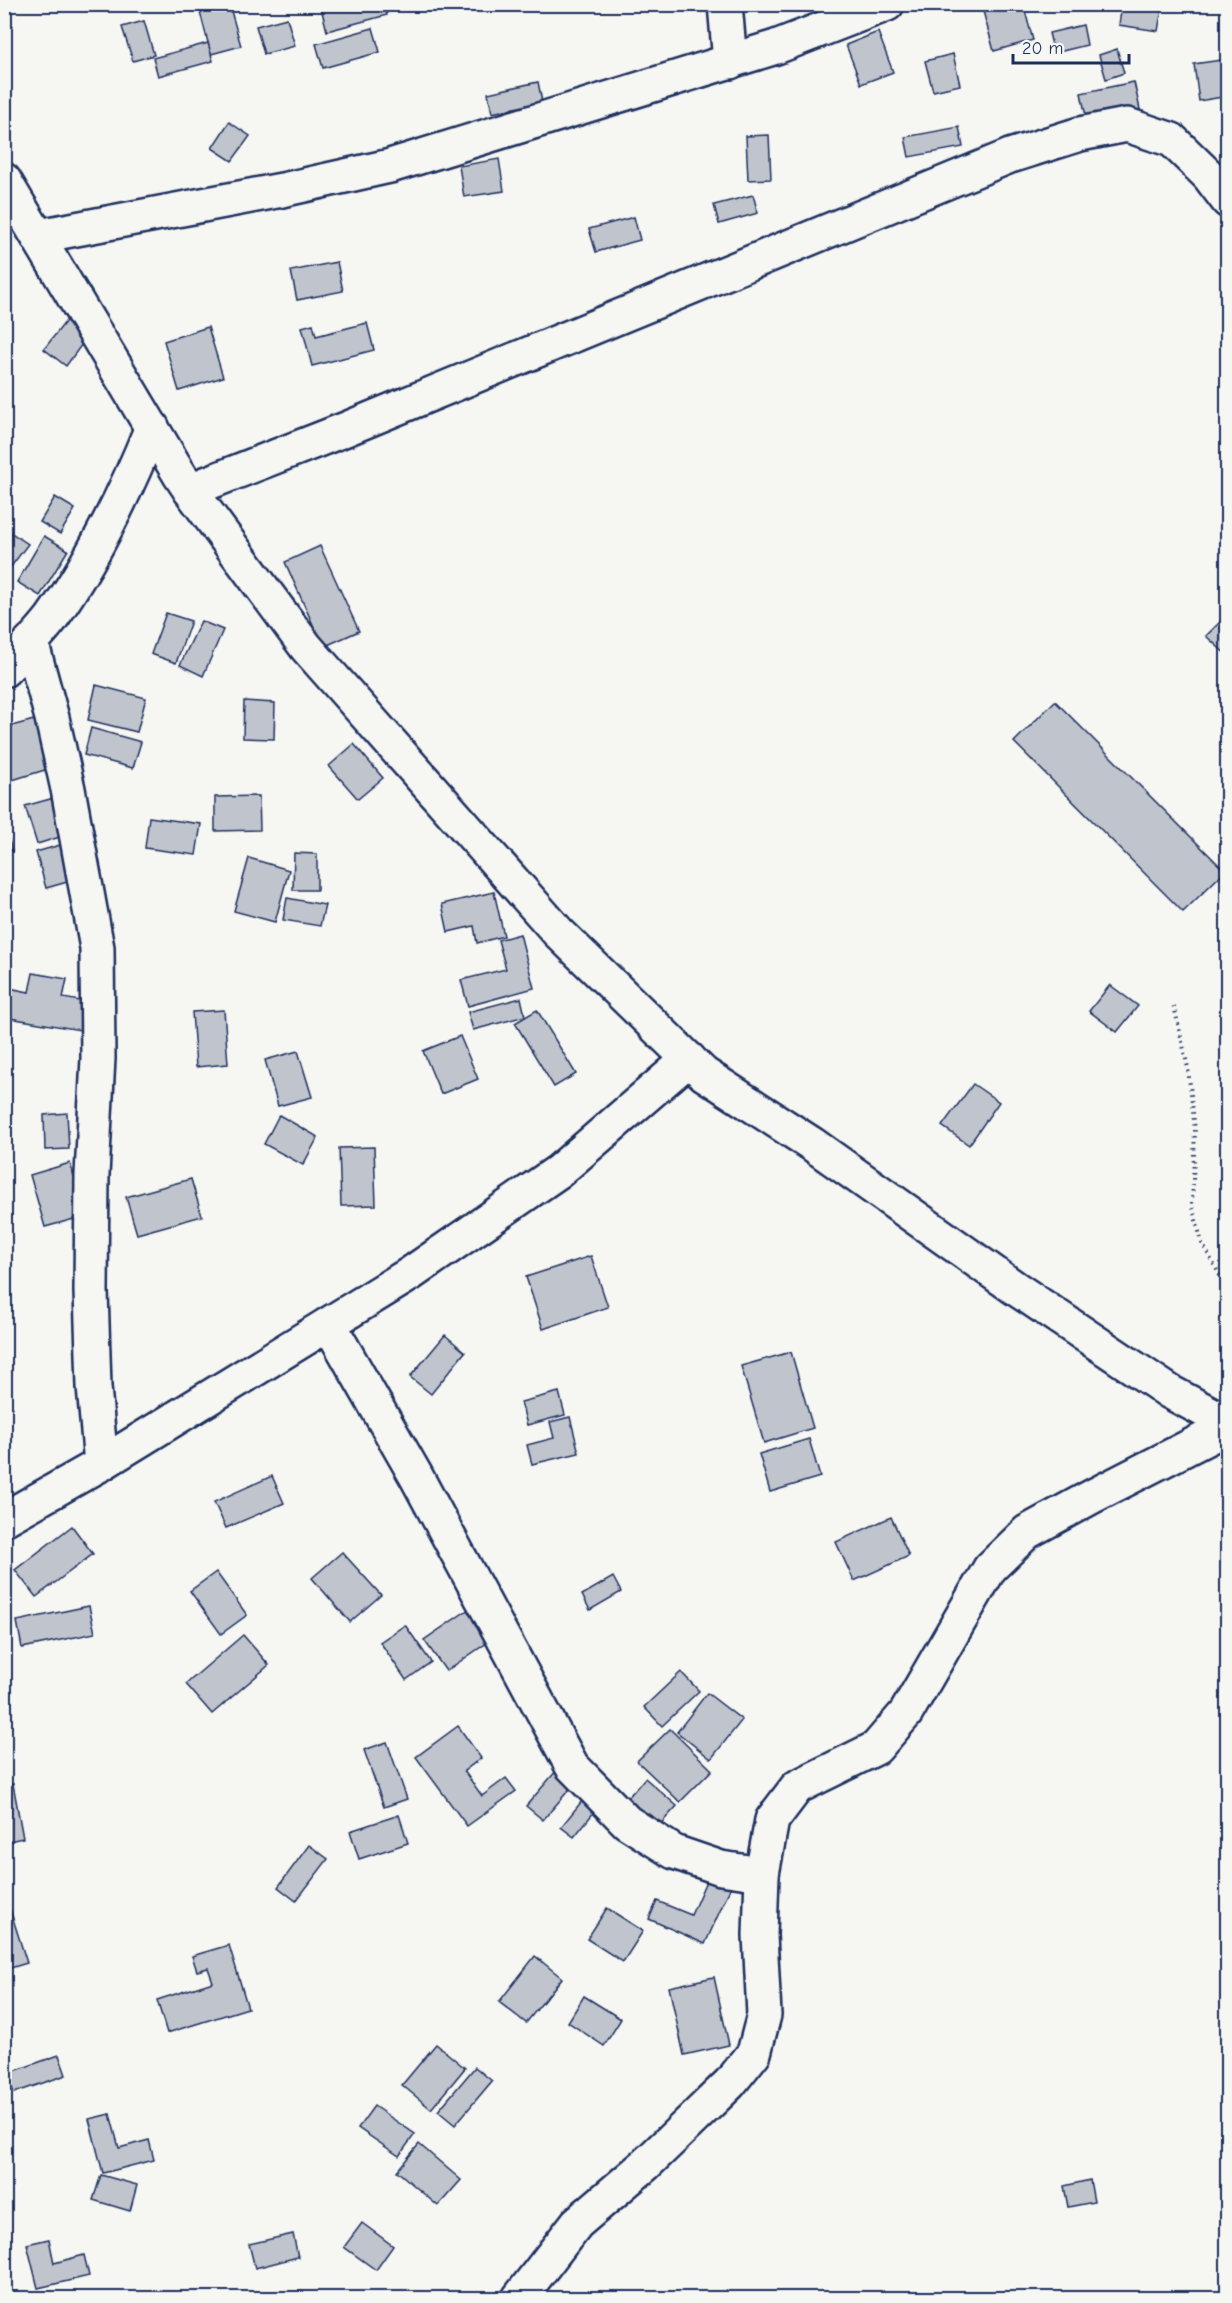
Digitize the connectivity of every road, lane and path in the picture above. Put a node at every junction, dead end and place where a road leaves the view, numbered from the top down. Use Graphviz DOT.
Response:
graph roads {
  1 [pos="725,4"];
  2 [pos="887,4"];
  3 [pos="730,62"];
  4 [pos="4,180"];
  5 [pos="1227,201"];
  6 [pos="39,236"];
  7 [pos="152,427"];
  8 [pos="190,490"];
  9 [pos="31,641"];
  10 [pos="4,670"];
  11 [pos="1174,1006"];
  12 [pos="689,1059"];
  13 [pos="1227,1290"];
  14 [pos="328,1324"];
  15 [pos="1227,1425"];
  16 [pos="101,1464"];
  17 [pos="4,1519"];
  18 [pos="762,1874"];
  19 [pos="519,2298"];
  1 -- 3 [label="street"];
  2 -- 3 [label="street"];
  3 -- 6 [label="street"];
  4 -- 6 [label="street"];
  5 -- 8 [label="street"];
  6 -- 7 [label="street"];
  7 -- 8 [label="street"];
  7 -- 9 [label="street"];
  8 -- 12 [label="street"];
  9 -- 10 [label="street"];
  9 -- 16 [label="street"];
  11 -- 13 [label="path"];
  12 -- 14 [label="street"];
  12 -- 15 [label="street"];
  14 -- 16 [label="street"];
  14 -- 18 [label="street"];
  15 -- 18 [label="street"];
  16 -- 17 [label="street"];
  18 -- 19 [label="street"];
}
